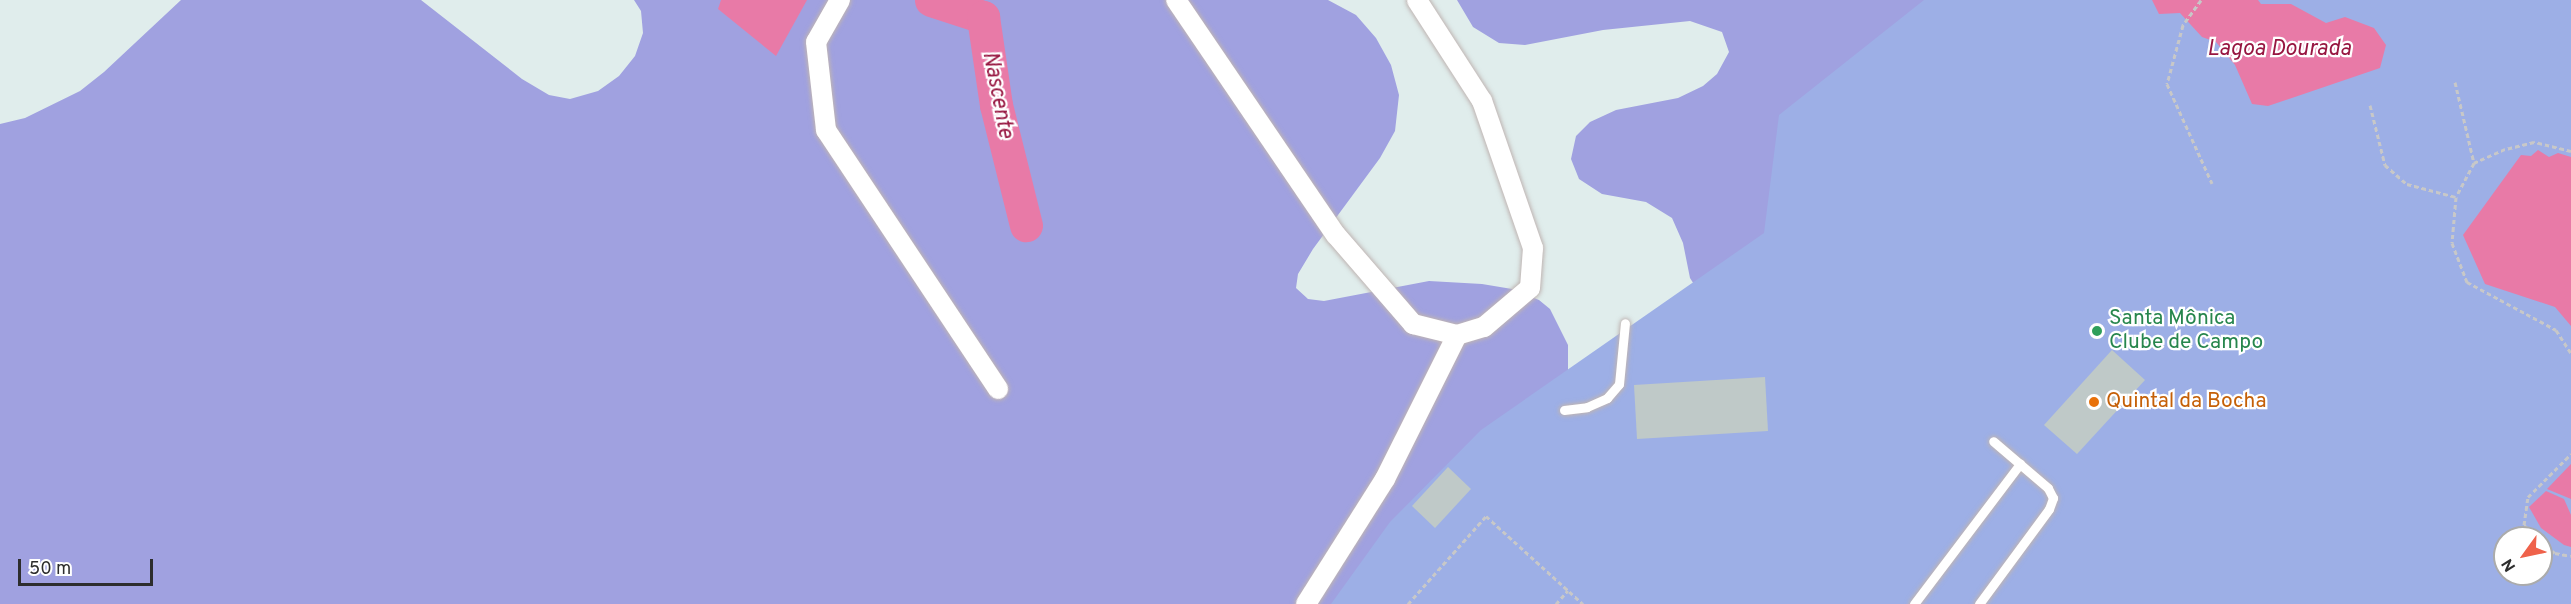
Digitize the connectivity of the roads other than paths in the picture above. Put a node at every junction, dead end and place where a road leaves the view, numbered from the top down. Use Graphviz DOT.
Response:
graph roads {
  1 [pos="840,0"];
  2 [pos="1176,0"];
  3 [pos="1417,0"];
  4 [pos="1625,323"];
  5 [pos="1457,335"];
  6 [pos="998,389"];
  7 [pos="1564,410"];
  8 [pos="1993,441"];
  9 [pos="2020,464"];
  10 [pos="1306,604"];
  11 [pos="1914,604"];
  12 [pos="1979,604"];
  1 -- 6 [label="street"];
  2 -- 5 [label="street"];
  3 -- 5 [label="street"];
  4 -- 7 [label="lane"];
  5 -- 10 [label="street"];
  8 -- 9 [label="lane"];
  9 -- 11 [label="lane"];
  9 -- 12 [label="lane"];
}
